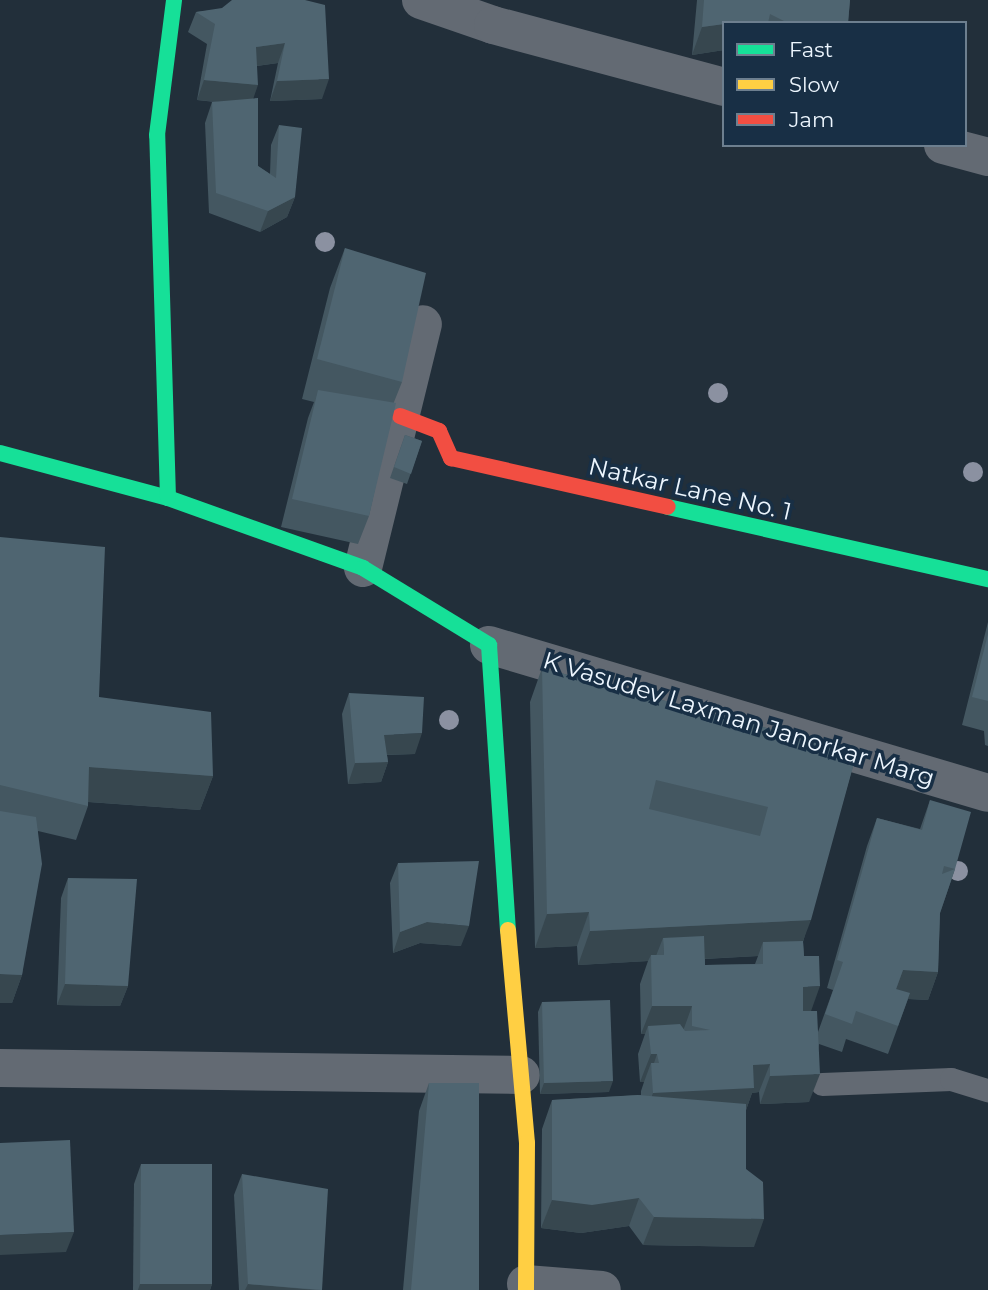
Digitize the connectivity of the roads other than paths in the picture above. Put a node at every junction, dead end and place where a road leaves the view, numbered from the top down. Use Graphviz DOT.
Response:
graph roads {
  1 [pos="174,0"];
  2 [pos="421,0"];
  3 [pos="722,86"];
  4 [pos="950,147"];
  5 [pos="988,157"];
  6 [pos="423,324"];
  7 [pos="400,416"];
  8 [pos="0,453"];
  9 [pos="168,498"];
  10 [pos="363,568"];
  11 [pos="988,579"];
  12 [pos="489,645"];
  13 [pos="988,793"];
  14 [pos="0,1068"];
  15 [pos="521,1075"];
  16 [pos="822,1084"];
  17 [pos="988,1090"];
  18 [pos="526,1287"];
  19 [pos="602,1290"];
  1 -- 9 [label="street"];
  2 -- 3 [label="street"];
  4 -- 5 [label="street"];
  6 -- 7 [label="street"];
  7 -- 10 [label="street"];
  7 -- 11 [label="street, Natkar Lane No. 1"];
  8 -- 9 [label="street"];
  9 -- 10 [label="street"];
  10 -- 12 [label="street"];
  12 -- 13 [label="street, K Vasudev Laxman Janorkar Marg"];
  12 -- 15 [label="street"];
  14 -- 15 [label="street"];
  15 -- 18 [label="street"];
  16 -- 17 [label="lane"];
  18 -- 19 [label="street"];
}
